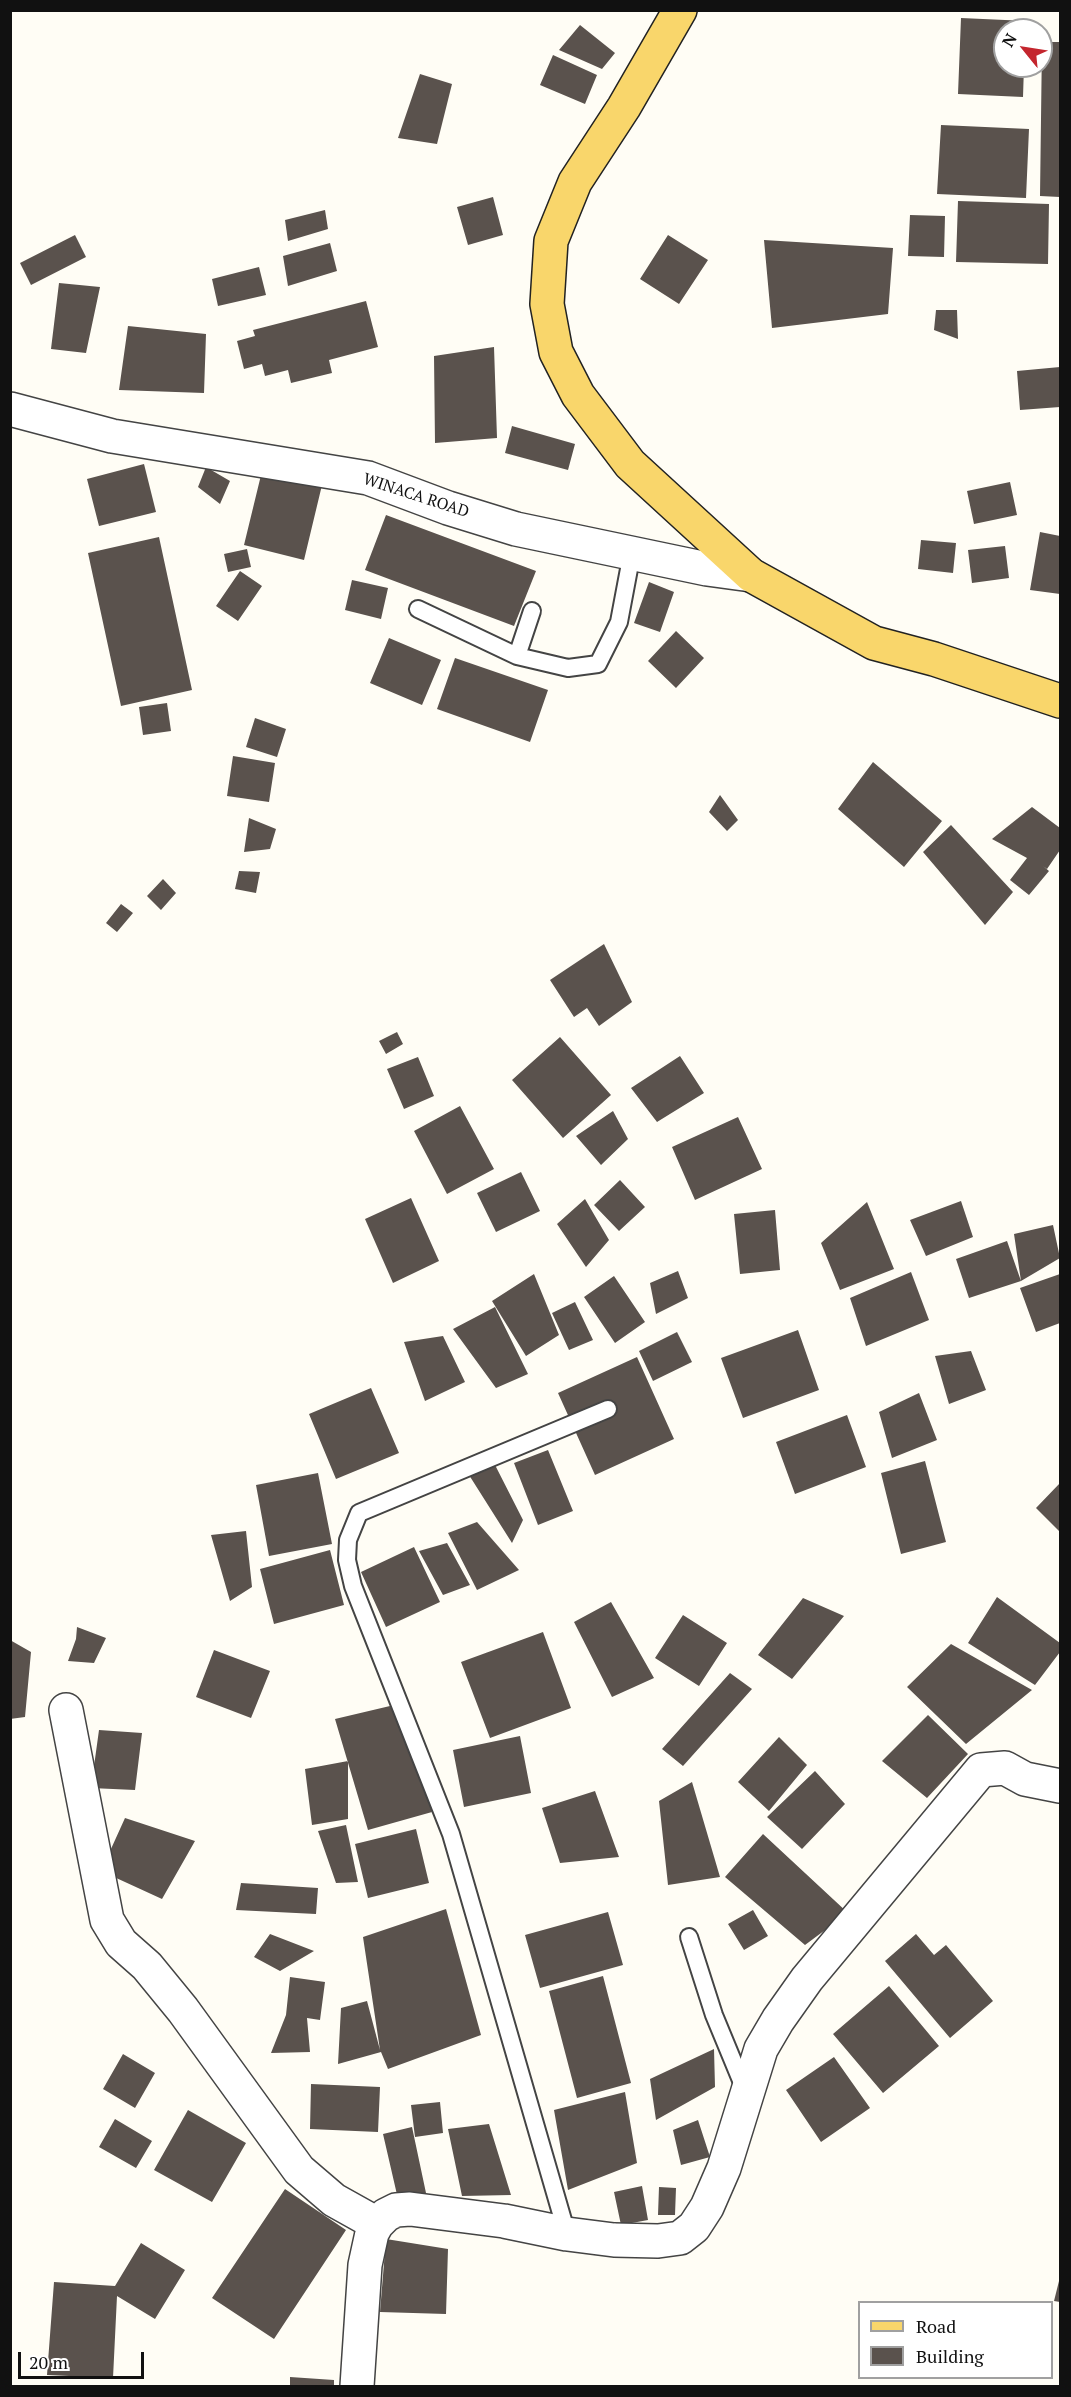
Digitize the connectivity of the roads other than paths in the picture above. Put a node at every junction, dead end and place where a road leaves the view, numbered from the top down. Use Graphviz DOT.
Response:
graph roads {
  1 [pos="680,10"];
  2 [pos="10,408"];
  3 [pos="632,553"];
  4 [pos="751,574"];
  5 [pos="418,609"];
  6 [pos="532,611"];
  7 [pos="517,656"];
  8 [pos="1060,701"];
  9 [pos="608,1409"];
  10 [pos="66,1710"];
  11 [pos="1060,1786"];
  12 [pos="689,1937"];
  13 [pos="747,2093"];
  14 [pos="376,2224"];
  15 [pos="567,2234"];
  16 [pos="357,2386"];
  1 -- 4 [label="main road"];
  2 -- 3 [label="street, WINACA ROAD"];
  3 -- 4 [label="street, WINACA ROAD"];
  3 -- 7 [label="lane"];
  4 -- 8 [label="main road"];
  5 -- 7 [label="lane"];
  6 -- 7 [label="lane"];
  9 -- 15 [label="lane"];
  10 -- 14 [label="street"];
  11 -- 13 [label="street"];
  12 -- 13 [label="lane"];
  13 -- 15 [label="street"];
  14 -- 15 [label="street"];
  14 -- 16 [label="street"];
}
